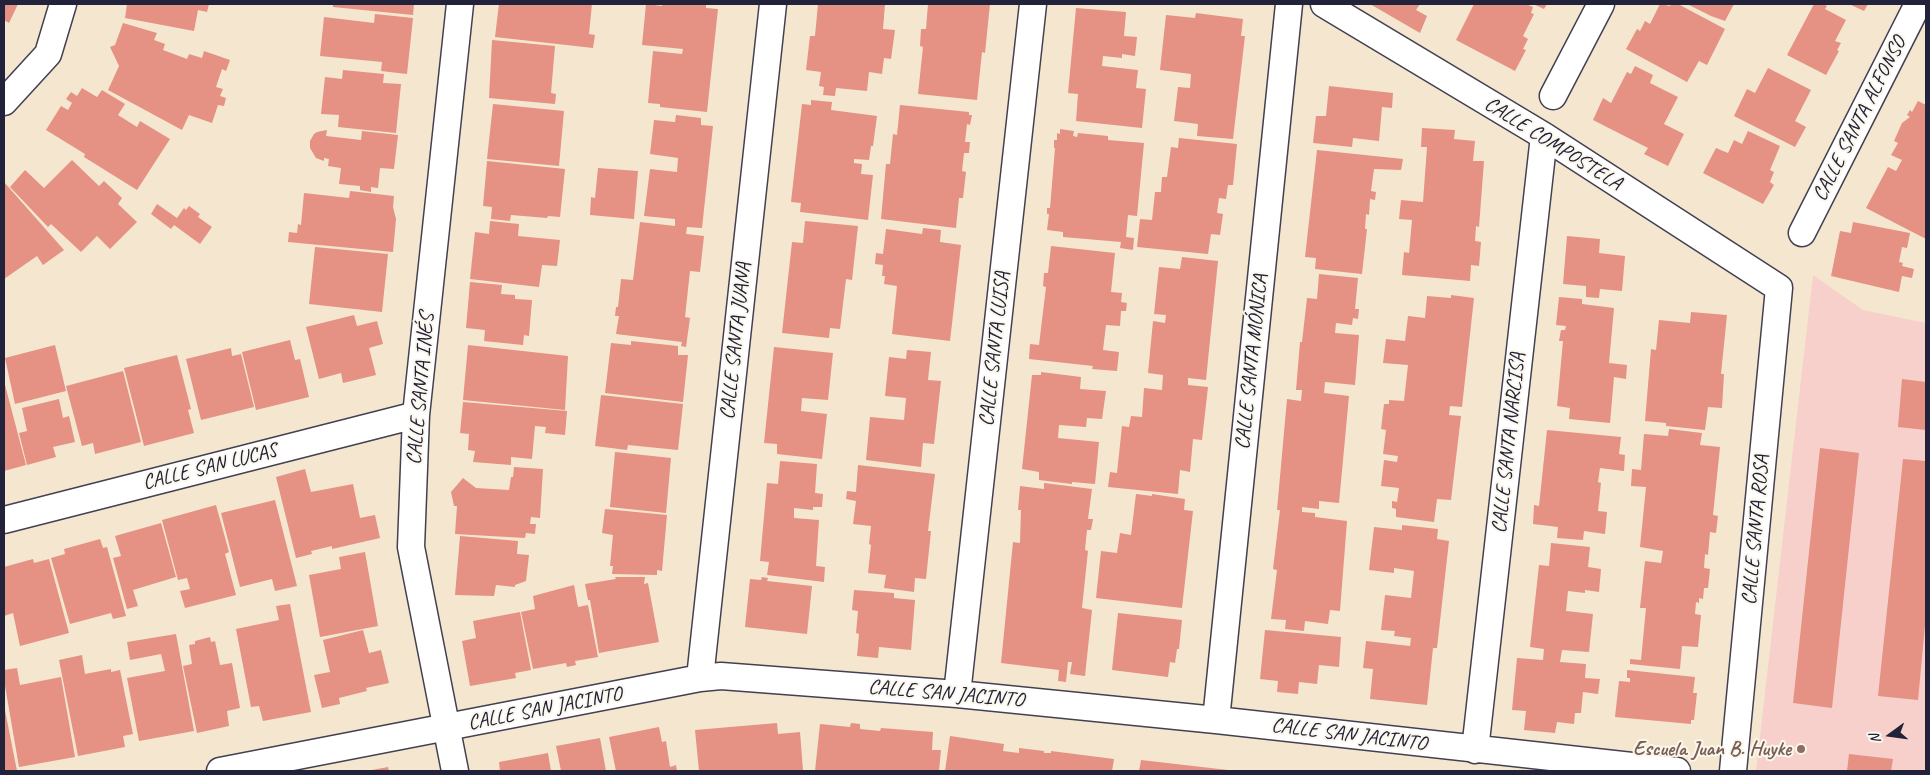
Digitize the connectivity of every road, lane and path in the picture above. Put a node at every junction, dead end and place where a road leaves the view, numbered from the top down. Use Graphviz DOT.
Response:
graph roads {
  1 [pos="63,4"];
  2 [pos="460,4"];
  3 [pos="773,4"];
  4 [pos="1033,4"];
  5 [pos="1288,4"];
  6 [pos="1324,4"];
  7 [pos="1602,4"];
  8 [pos="1918,4"];
  9 [pos="1552,96"];
  10 [pos="4,102"];
  11 [pos="1544,136"];
  12 [pos="1802,234"];
  13 [pos="1779,288"];
  14 [pos="416,415"];
  15 [pos="4,520"];
  16 [pos="700,678"];
  17 [pos="958,694"];
  18 [pos="1216,720"];
  19 [pos="447,728"];
  20 [pos="1475,750"];
  21 [pos="220,771"];
  22 [pos="455,771"];
  23 [pos="1677,771"];
  24 [pos="1734,771"];
  1 -- 10 [label="street"];
  2 -- 14 [label="street, CALLE SANTA INÉS"];
  3 -- 16 [label="street, CALLE SANTA JUANA"];
  4 -- 17 [label="street, CALLE SANTA LUISA"];
  5 -- 18 [label="street, CALLE SANTA MÓNICA"];
  6 -- 11 [label="street, CALLE COMPOSTELA"];
  7 -- 9 [label="street"];
  8 -- 12 [label="street, CALLE SANTA ALFONSO"];
  11 -- 13 [label="street, CALLE COMPOSTELA"];
  11 -- 20 [label="street, CALLE SANTA NARCISA"];
  13 -- 24 [label="street, CALLE SANTA ROSA"];
  14 -- 15 [label="street, CALLE SAN LUCAS"];
  14 -- 19 [label="street, CALLE SANTA INÉS"];
  16 -- 17 [label="street, CALLE SAN JACINTO"];
  16 -- 19 [label="street, CALLE SAN JACINTO"];
  17 -- 18 [label="street, CALLE SAN JACINTO"];
  18 -- 20 [label="street, CALLE SAN JACINTO"];
  19 -- 21 [label="street, CALLE SAN JACINTO"];
  19 -- 22 [label="street, CALLE SANTA INÉS"];
  20 -- 23 [label="street, CALLE SAN JACINTO"];
}
